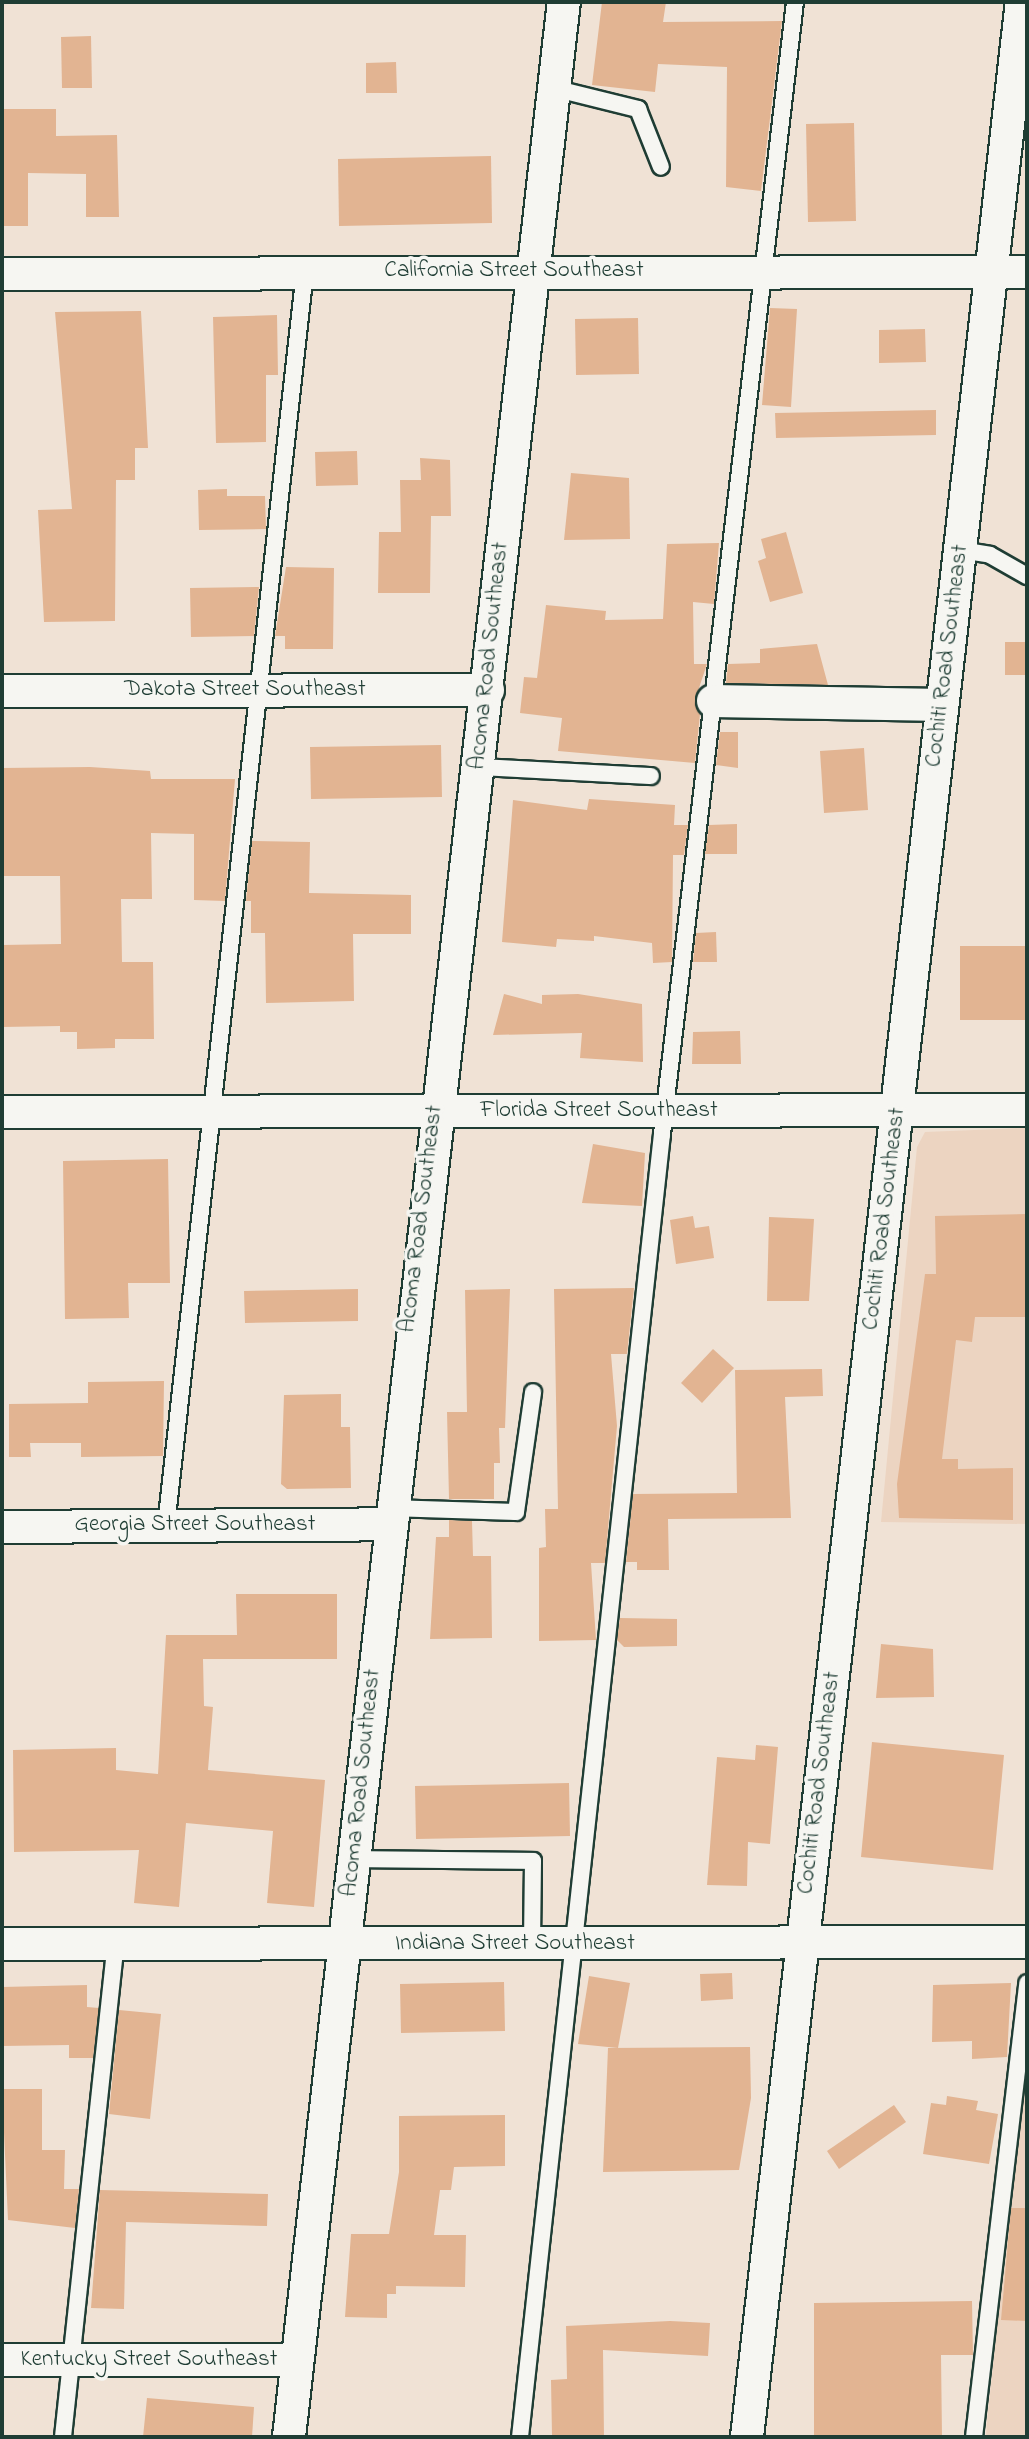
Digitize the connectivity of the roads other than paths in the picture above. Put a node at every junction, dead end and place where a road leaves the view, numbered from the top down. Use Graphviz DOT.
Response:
graph roads {
  1 [pos="564,2"];
  2 [pos="795,2"];
  3 [pos="1022,2"];
  4 [pos="553,88"];
  5 [pos="661,167"];
  6 [pos="530,270"];
  7 [pos="305,271"];
  8 [pos="762,272"];
  9 [pos="993,272"];
  10 [pos="1027,272"];
  11 [pos="2,274"];
  12 [pos="960,550"];
  13 [pos="1027,576"];
  14 [pos="256,690"];
  15 [pos="2,691"];
  16 [pos="488,691"];
  17 [pos="713,701"];
  18 [pos="942,705"];
  19 [pos="479,767"];
  20 [pos="651,776"];
  21 [pos="897,1110"];
  22 [pos="1027,1110"];
  23 [pos="435,1111"];
  24 [pos="665,1111"];
  25 [pos="2,1112"];
  26 [pos="208,1112"];
  27 [pos="533,1392"];
  28 [pos="389,1516"];
  29 [pos="166,1526"];
  30 [pos="2,1527"];
  31 [pos="354,1859"];
  32 [pos="1027,1942"];
  33 [pos="532,1943"];
  34 [pos="578,1943"];
  35 [pos="2,1944"];
  36 [pos="116,1944"];
  37 [pos="345,1944"];
  38 [pos="802,1944"];
  39 [pos="1027,1983"];
  40 [pos="2,2360"];
  41 [pos="72,2360"];
  42 [pos="297,2360"];
  43 [pos="63,2437"];
  44 [pos="289,2437"];
  45 [pos="520,2437"];
  46 [pos="747,2437"];
  47 [pos="974,2437"];
  1 -- 4 [label="street, Acoma Road Southeast"];
  2 -- 8 [label="lane"];
  3 -- 9 [label="street, Cochiti Road Southeast"];
  4 -- 5 [label="lane"];
  4 -- 6 [label="street, Acoma Road Southeast"];
  6 -- 7 [label="street, California Street Southeast"];
  6 -- 8 [label="street, California Street Southeast"];
  6 -- 16 [label="street, Acoma Road Southeast"];
  7 -- 11 [label="street, California Street Southeast"];
  7 -- 14 [label="lane"];
  8 -- 9 [label="street, California Street Southeast"];
  8 -- 17 [label="lane"];
  9 -- 10 [label="street, California Street Southeast"];
  9 -- 12 [label="street, Cochiti Road Southeast"];
  12 -- 13 [label="lane"];
  12 -- 18 [label="street, Cochiti Road Southeast"];
  14 -- 15 [label="street, Dakota Street Southeast"];
  14 -- 16 [label="street, Dakota Street Southeast"];
  14 -- 26 [label="lane"];
  16 -- 19 [label="street, Acoma Road Southeast"];
  17 -- 18 [label="street"];
  17 -- 24 [label="lane"];
  18 -- 21 [label="street, Cochiti Road Southeast"];
  19 -- 20 [label="lane"];
  19 -- 23 [label="street, Acoma Road Southeast"];
  21 -- 22 [label="street, Florida Street Southeast"];
  21 -- 24 [label="street, Florida Street Southeast"];
  21 -- 38 [label="street, Cochiti Road Southeast"];
  23 -- 24 [label="street, Florida Street Southeast"];
  23 -- 26 [label="street, Florida Street Southeast"];
  23 -- 28 [label="street, Acoma Road Southeast"];
  24 -- 34 [label="lane"];
  25 -- 26 [label="street, Florida Street Southeast"];
  26 -- 29 [label="lane"];
  27 -- 28 [label="lane"];
  28 -- 29 [label="street, Georgia Street Southeast"];
  28 -- 31 [label="street, Acoma Road Southeast"];
  29 -- 30 [label="street, Georgia Street Southeast"];
  31 -- 33 [label="lane"];
  31 -- 37 [label="street, Acoma Road Southeast"];
  32 -- 38 [label="street, Indiana Street Southeast"];
  33 -- 34 [label="street, Indiana Street Southeast"];
  33 -- 37 [label="street, Indiana Street Southeast"];
  34 -- 38 [label="street, Indiana Street Southeast"];
  34 -- 45 [label="lane"];
  35 -- 36 [label="street, Indiana Street Southeast"];
  36 -- 37 [label="street, Indiana Street Southeast"];
  36 -- 41 [label="lane"];
  37 -- 42 [label="street, Acoma Road Southeast"];
  38 -- 46 [label="street, Cochiti Road Southeast"];
  39 -- 47 [label="lane"];
  40 -- 41 [label="street, Kentucky Street Southeast"];
  41 -- 42 [label="street, Kentucky Street Southeast"];
  41 -- 43 [label="lane"];
  42 -- 44 [label="street, Acoma Road Southeast"];
}
